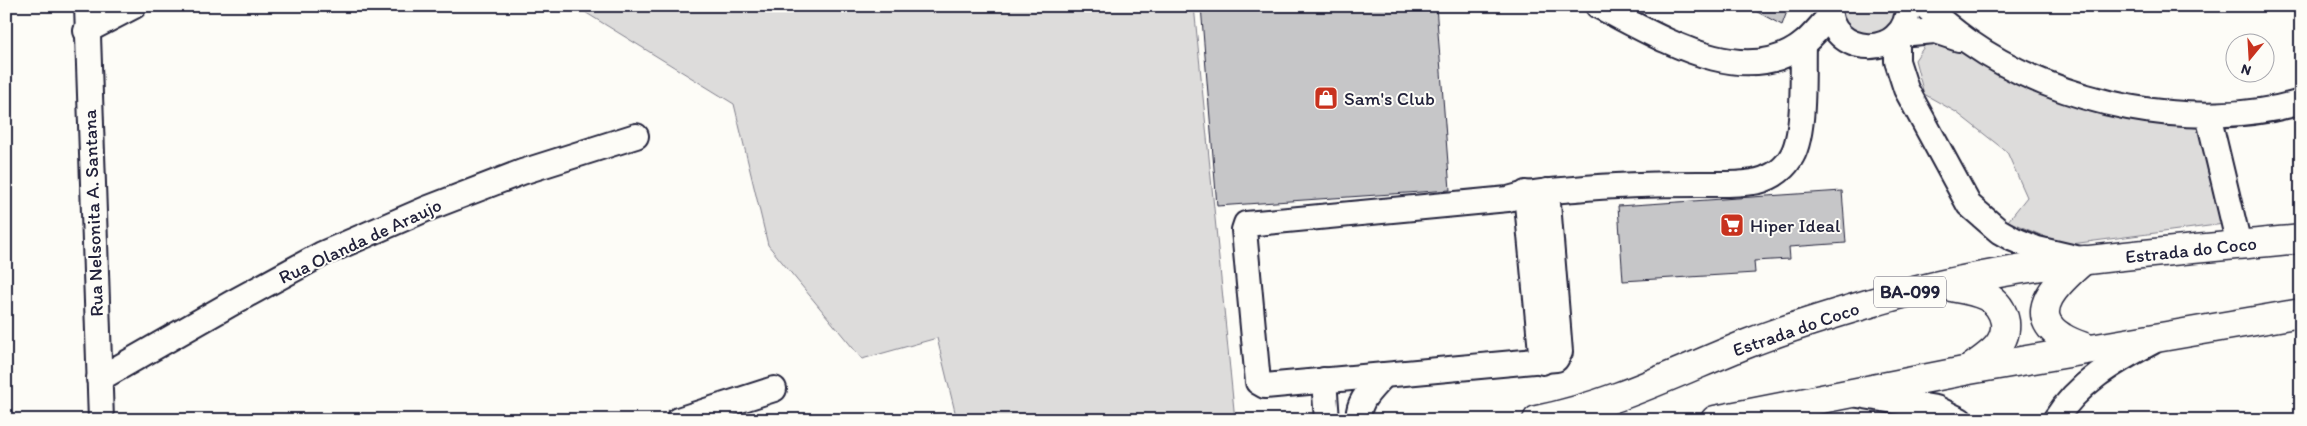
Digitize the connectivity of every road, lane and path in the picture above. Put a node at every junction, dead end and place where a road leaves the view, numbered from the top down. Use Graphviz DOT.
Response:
graph roads {
  1 [pos="87,6"];
  2 [pos="134,6"];
  3 [pos="1598,6"];
  4 [pos="1908,6"];
  5 [pos="1925,6"];
  6 [pos="1829,9"];
  7 [pos="86,31"];
  8 [pos="1898,34"];
  9 [pos="1804,43"];
  10 [pos="1970,43"];
  11 [pos="1854,44"];
  12 [pos="2301,102"];
  13 [pos="2208,115"];
  14 [pos="636,136"];
  15 [pos="1536,192"];
  16 [pos="2301,239"];
  17 [pos="2239,245"];
  18 [pos="2084,260"];
  19 [pos="1938,285"];
  20 [pos="2301,313"];
  21 [pos="2162,336"];
  22 [pos="2087,348"];
  23 [pos="1969,370"];
  24 [pos="1384,375"];
  25 [pos="99,379"];
  26 [pos="1324,380"];
  27 [pos="774,389"];
  28 [pos="1851,394"];
  29 [pos="101,420"];
  30 [pos="678,420"];
  31 [pos="1327,420"];
  32 [pos="1359,420"];
  33 [pos="1537,420"];
  34 [pos="1715,420"];
  35 [pos="1960,420"];
  36 [pos="2055,420"];
  1 -- 7 [label="street, Rua Nelsonita A. Santana"];
  2 -- 7 [label="street"];
  3 -- 9 [label="street"];
  4 -- 8 [label="street"];
  5 -- 10 [label="street"];
  6 -- 9 [label="street"];
  6 -- 11 [label="street"];
  7 -- 25 [label="street, Rua Nelsonita A. Santana"];
  8 -- 10 [label="street"];
  8 -- 11 [label="street"];
  8 -- 18 [label="street"];
  9 -- 11 [label="street"];
  9 -- 15 [label="street"];
  10 -- 13 [label="street"];
  12 -- 13 [label="street"];
  13 -- 17 [label="street"];
  14 -- 25 [label="street, Rua Olanda de Araujo"];
  15 -- 24 [label="street"];
  15 -- 26 [label="street"];
  16 -- 17 [label="highway, Estrada do Coco / BA-099"];
  17 -- 18 [label="highway, Estrada do Coco / BA-099"];
  18 -- 19 [label="highway, Estrada do Coco / BA-099"];
  18 -- 22 [label="highway"];
  19 -- 23 [label="highway"];
  19 -- 33 [label="highway, Estrada do Coco / BA-099"];
  20 -- 21 [label="highway"];
  21 -- 22 [label="highway"];
  21 -- 36 [label="street"];
  22 -- 23 [label="highway"];
  23 -- 28 [label="highway"];
  24 -- 26 [label="street"];
  24 -- 32 [label="street"];
  25 -- 29 [label="street, Rua Nelsonita A. Santana"];
  26 -- 31 [label="street"];
  27 -- 30 [label="street"];
  28 -- 34 [label="highway"];
  28 -- 35 [label="street"];
}
